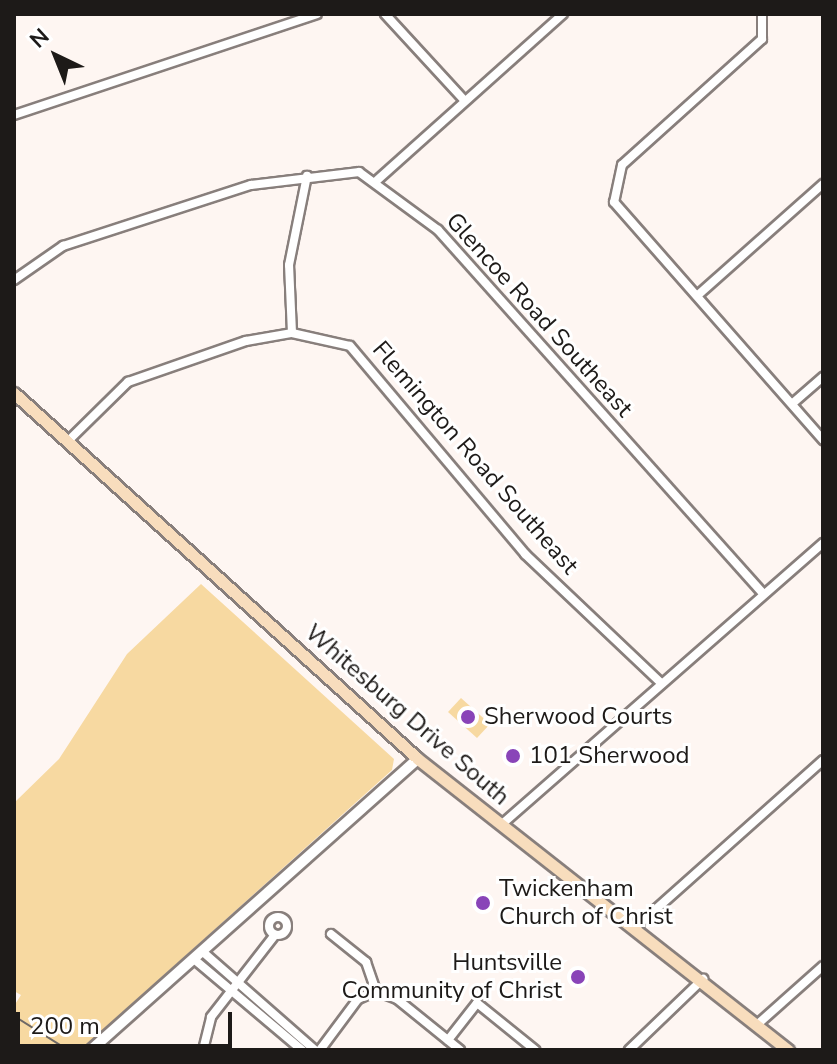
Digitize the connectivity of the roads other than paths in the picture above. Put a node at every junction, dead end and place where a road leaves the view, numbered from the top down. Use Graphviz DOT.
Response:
graph roads {
  1 [pos="317,14"];
  2 [pos="385,14"];
  3 [pos="563,14"];
  4 [pos="762,14"];
  5 [pos="465,101"];
  6 [pos="14,115"];
  7 [pos="307,176"];
  8 [pos="375,182"];
  9 [pos="823,184"];
  10 [pos="14,280"];
  11 [pos="699,294"];
  12 [pos="292,333"];
  13 [pos="823,377"];
  14 [pos="14,393"];
  15 [pos="793,403"];
  16 [pos="823,440"];
  17 [pos="67,442"];
  18 [pos="823,543"];
  19 [pos="762,593"];
  20 [pos="661,683"];
  21 [pos="418,759"];
  22 [pos="823,760"];
  23 [pos="501,825"];
  24 [pos="637,926"];
  25 [pos="331,934"];
  26 [pos="274,936"];
  27 [pos="199,956"];
  28 [pos="823,966"];
  29 [pos="704,978"];
  30 [pos="236,985"];
  31 [pos="376,991"];
  32 [pos="230,993"];
  33 [pos="760,1022"];
  34 [pos="448,1040"];
  35 [pos="91,1050"];
  36 [pos="203,1050"];
  37 [pos="302,1050"];
  38 [pos="318,1050"];
  39 [pos="460,1050"];
  40 [pos="535,1050"];
  41 [pos="629,1050"];
  42 [pos="788,1050"];
  1 -- 6 [label="street"];
  2 -- 5 [label="street"];
  3 -- 5 [label="street"];
  4 -- 11 [label="street"];
  5 -- 8 [label="street"];
  7 -- 8 [label="street, Glencoe Road Southeast"];
  7 -- 10 [label="street, Glencoe Road Southeast"];
  7 -- 12 [label="street"];
  8 -- 19 [label="street, Glencoe Road Southeast"];
  9 -- 11 [label="street"];
  11 -- 15 [label="street"];
  12 -- 17 [label="street, Flemington Road Southeast"];
  12 -- 20 [label="street, Flemington Road Southeast"];
  13 -- 15 [label="street"];
  14 -- 17 [label="main road, Whitesburg Drive South"];
  15 -- 16 [label="street"];
  17 -- 21 [label="main road, Whitesburg Drive South"];
  18 -- 19 [label="street"];
  19 -- 20 [label="street"];
  20 -- 23 [label="street"];
  21 -- 23 [label="main road, Whitesburg Drive South"];
  21 -- 27 [label="street"];
  22 -- 24 [label="street"];
  23 -- 24 [label="main road, Whitesburg Drive South"];
  24 -- 29 [label="main road, Whitesburg Drive South"];
  25 -- 31 [label="street"];
  26 -- 30 [label="street"];
  27 -- 30 [label="street"];
  27 -- 32 [label="street"];
  27 -- 35 [label="street"];
  28 -- 33 [label="street"];
  29 -- 33 [label="main road, Whitesburg Drive South"];
  29 -- 41 [label="street"];
  30 -- 32 [label="street"];
  30 -- 38 [label="street"];
  31 -- 34 [label="street"];
  31 -- 38 [label="street"];
  32 -- 36 [label="street"];
  32 -- 37 [label="street"];
  33 -- 42 [label="main road, Whitesburg Drive South"];
  34 -- 39 [label="street"];
  34 -- 40 [label="street"];
}
